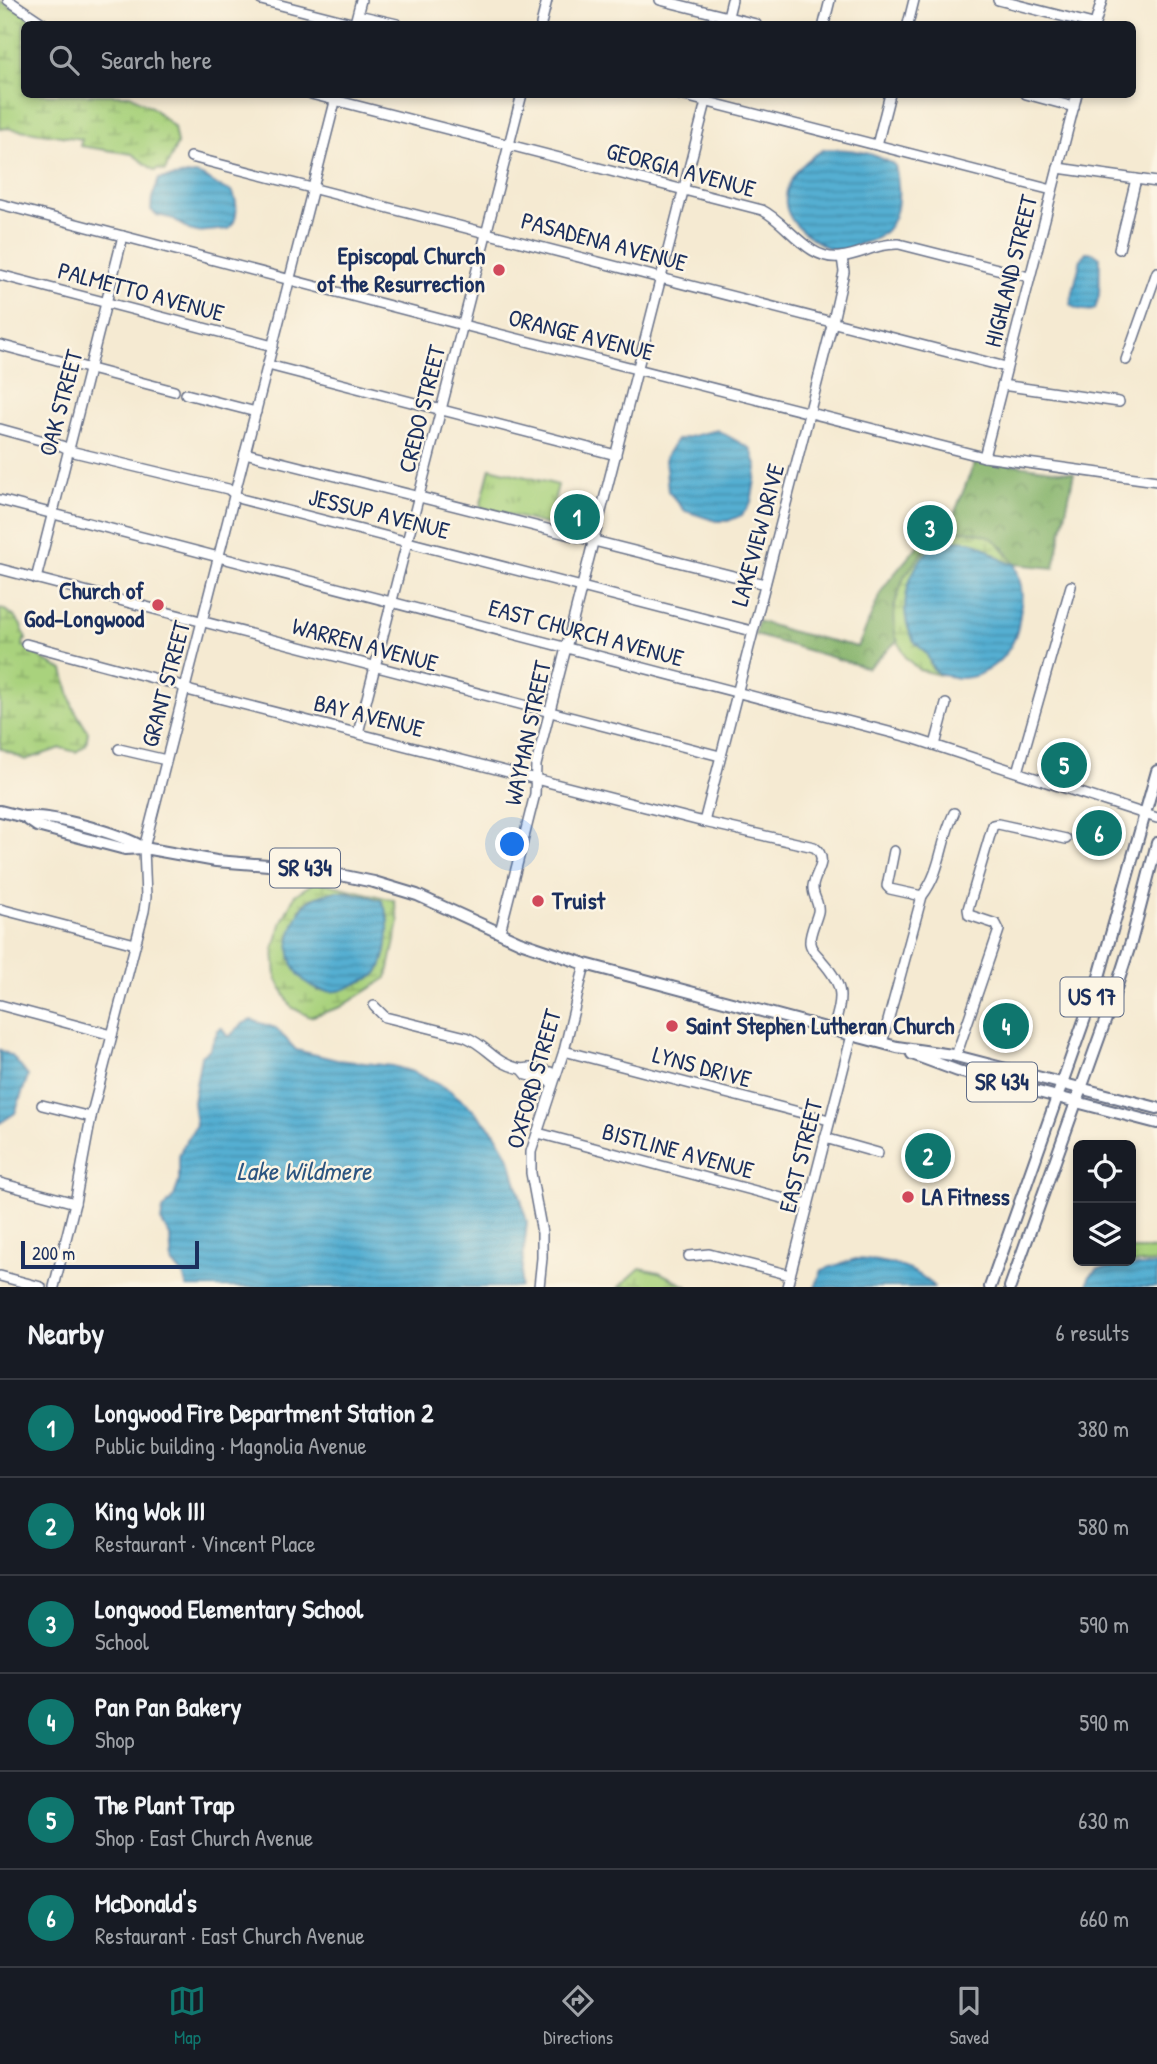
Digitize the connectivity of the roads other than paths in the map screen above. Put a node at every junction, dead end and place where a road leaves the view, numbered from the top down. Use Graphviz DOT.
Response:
graph roads {
  1 [pos="8,0"];
  2 [pos="261,0"];
  3 [pos="361,0"];
  4 [pos="547,0"];
  5 [pos="660,0"];
  6 [pos="732,0"];
  7 [pos="830,0"];
  8 [pos="914,0"];
  9 [pos="998,0"];
  10 [pos="1102,0"];
  11 [pos="291,4"];
  12 [pos="40,21"];
  13 [pos="356,21"];
  14 [pos="542,21"];
  15 [pos="727,21"];
  16 [pos="825,21"];
  17 [pos="909,21"];
  18 [pos="1082,21"];
  19 [pos="1095,21"];
  20 [pos="336,98"];
  21 [pos="340,98"];
  22 [pos="522,98"];
  23 [pos="707,98"];
  24 [pos="889,98"];
  25 [pos="1041,98"];
  26 [pos="1076,98"];
  27 [pos="1074,107"];
  28 [pos="509,145"];
  29 [pos="877,145"];
  30 [pos="191,157"];
  31 [pos="1058,168"];
  32 [pos="1136,179"];
  33 [pos="1157,182"];
  34 [pos="313,187"];
  35 [pos="683,190"];
  36 [pos="1052,190"];
  37 [pos="0,204"];
  38 [pos="487,231"];
  39 [pos="123,236"];
  40 [pos="1119,249"];
  41 [pos="842,257"];
  42 [pos="1157,272"];
  43 [pos="0,275"];
  44 [pos="661,276"];
  45 [pos="1029,277"];
  46 [pos="289,280"];
  47 [pos="105,302"];
  48 [pos="833,321"];
  49 [pos="463,325"];
  50 [pos="0,345"];
  51 [pos="273,346"];
  52 [pos="1126,360"];
  53 [pos="268,365"];
  54 [pos="1006,367"];
  55 [pos="90,369"];
  56 [pos="638,369"];
  57 [pos="1002,385"];
  58 [pos="174,391"];
  59 [pos="187,394"];
  60 [pos="1118,402"];
  61 [pos="441,410"];
  62 [pos="256,412"];
  63 [pos="809,413"];
  64 [pos="0,429"];
  65 [pos="68,449"];
  66 [pos="245,453"];
  67 [pos="616,455"];
  68 [pos="984,457"];
  69 [pos="1157,481"];
  70 [pos="235,494"];
  71 [pos="419,496"];
  72 [pos="0,500"];
  73 [pos="52,513"];
  74 [pos="407,541"];
  75 [pos="594,541"];
  76 [pos="219,556"];
  77 [pos="0,569"];
  78 [pos="36,579"];
  79 [pos="765,583"];
  80 [pos="1071,586"];
  81 [pos="582,587"];
  82 [pos="392,602"];
  83 [pos="202,622"];
  84 [pos="752,631"];
  85 [pos="26,644"];
  86 [pos="566,649"];
  87 [pos="376,667"];
  88 [pos="186,688"];
  89 [pos="737,692"];
  90 [pos="946,704"];
  91 [pos="549,712"];
  92 [pos="358,733"];
  93 [pos="935,745"];
  94 [pos="119,749"];
  95 [pos="720,756"];
  96 [pos="166,760"];
  97 [pos="1157,771"];
  98 [pos="1018,772"];
  99 [pos="536,779"];
  100 [pos="0,811"];
  101 [pos="954,813"];
  102 [pos="1145,814"];
  103 [pos="1157,818"];
  104 [pos="704,822"];
  105 [pos="1066,839"];
  106 [pos="1157,843"];
  107 [pos="145,848"];
  108 [pos="894,851"];
  109 [pos="1128,877"];
  110 [pos="922,896"];
  111 [pos="0,909"];
  112 [pos="1119,910"];
  113 [pos="1138,914"];
  114 [pos="500,932"];
  115 [pos="1130,942"];
  116 [pos="135,944"];
  117 [pos="585,964"];
  118 [pos="0,1005"];
  119 [pos="374,1006"];
  120 [pos="833,1030"];
  121 [pos="112,1035"];
  122 [pos="852,1035"];
  123 [pos="882,1043"];
  124 [pos="897,1047"];
  125 [pos="564,1051"];
  126 [pos="956,1056"];
  127 [pos="554,1078"];
  128 [pos="1062,1083"];
  129 [pos="1081,1088"];
  130 [pos="1057,1096"];
  131 [pos="1076,1101"];
  132 [pos="42,1105"];
  133 [pos="1157,1108"];
  134 [pos="91,1117"];
  135 [pos="830,1121"];
  136 [pos="1157,1123"];
  137 [pos="538,1133"];
  138 [pos="825,1139"];
  139 [pos="878,1153"];
  140 [pos="0,1183"];
  141 [pos="75,1203"];
  142 [pos="808,1205"];
  143 [pos="689,1256"];
  144 [pos="790,1275"];
  145 [pos="0,1276"];
  146 [pos="41,1287"];
  147 [pos="54,1287"];
  148 [pos="539,1287"];
  149 [pos="787,1287"];
  150 [pos="990,1287"];
  151 [pos="1010,1287"];
  1 -- 12 [label="street"];
  2 -- 11 [label="street"];
  3 -- 13 [label="street"];
  4 -- 14 [label="street"];
  5 -- 15 [label="street"];
  6 -- 15 [label="street"];
  7 -- 16 [label="street"];
  8 -- 17 [label="street"];
  9 -- 18 [label="street"];
  10 -- 19 [label="street"];
  11 -- 13 [label="street"];
  20 -- 34 [label="street, GRANT STREET"];
  21 -- 28 [label="street, GEORGIA AVENUE"];
  22 -- 28 [label="street, CREDO STREET"];
  23 -- 29 [label="street"];
  23 -- 35 [label="street, WAYMAN STREET"];
  24 -- 29 [label="street"];
  25 -- 27 [label="street"];
  26 -- 27 [label="street, HIGHLAND STREET"];
  27 -- 31 [label="street, HIGHLAND STREET"];
  28 -- 35 [label="street, GEORGIA AVENUE"];
  28 -- 38 [label="street, CREDO STREET"];
  29 -- 36 [label="street"];
  30 -- 34 [label="street, PASADENA AVENUE"];
  31 -- 32 [label="street"];
  31 -- 36 [label="street, HIGHLAND STREET"];
  32 -- 33 [label="street"];
  32 -- 40 [label="street"];
  34 -- 38 [label="street, PASADENA AVENUE"];
  34 -- 46 [label="street, GRANT STREET"];
  35 -- 41 [label="street, GEORGIA AVENUE"];
  35 -- 44 [label="street, WAYMAN STREET"];
  36 -- 45 [label="street, HIGHLAND STREET"];
  37 -- 39 [label="street, ORANGE AVENUE"];
  38 -- 44 [label="street, PASADENA AVENUE"];
  38 -- 49 [label="street, CREDO STREET"];
  39 -- 46 [label="street, ORANGE AVENUE"];
  39 -- 47 [label="street, OAK STREET"];
  41 -- 45 [label="street"];
  41 -- 48 [label="street, LAKEVIEW DRIVE"];
  42 -- 52 [label="street"];
  43 -- 47 [label="street, PALMETTO AVENUE"];
  44 -- 48 [label="street, PASADENA AVENUE"];
  44 -- 56 [label="street, WAYMAN STREET"];
  45 -- 54 [label="street, HIGHLAND STREET"];
  46 -- 49 [label="street, ORANGE AVENUE"];
  46 -- 51 [label="street, GRANT STREET"];
  47 -- 51 [label="street, PALMETTO AVENUE"];
  47 -- 55 [label="street, OAK STREET"];
  48 -- 54 [label="street, PASADENA AVENUE"];
  48 -- 63 [label="street, LAKEVIEW DRIVE"];
  49 -- 56 [label="street, ORANGE AVENUE"];
  49 -- 61 [label="street, CREDO STREET"];
  50 -- 55 [label="street"];
  51 -- 53 [label="street, GRANT STREET"];
  53 -- 61 [label="street"];
  53 -- 62 [label="street, GRANT STREET"];
  54 -- 57 [label="street, HIGHLAND STREET"];
  55 -- 58 [label="street"];
  55 -- 65 [label="street, OAK STREET"];
  56 -- 63 [label="street, ORANGE AVENUE"];
  56 -- 67 [label="street, WAYMAN STREET"];
  57 -- 60 [label="street"];
  57 -- 68 [label="street, HIGHLAND STREET"];
  59 -- 62 [label="street"];
  61 -- 67 [label="street"];
  61 -- 71 [label="street, CREDO STREET"];
  62 -- 66 [label="street, GRANT STREET"];
  63 -- 68 [label="street, ORANGE AVENUE"];
  63 -- 79 [label="street, LAKEVIEW DRIVE"];
  64 -- 65 [label="street, JESSUP AVENUE"];
  65 -- 70 [label="street, JESSUP AVENUE"];
  65 -- 73 [label="street, OAK STREET"];
  66 -- 70 [label="street, GRANT STREET"];
  66 -- 71 [label="street"];
  67 -- 75 [label="street, WAYMAN STREET"];
  68 -- 69 [label="street, ORANGE AVENUE"];
  70 -- 74 [label="street, JESSUP AVENUE"];
  70 -- 76 [label="street, GRANT STREET"];
  71 -- 74 [label="street, CREDO STREET"];
  71 -- 75 [label="street"];
  72 -- 73 [label="street, EAST CHURCH AVENUE"];
  73 -- 76 [label="street, EAST CHURCH AVENUE"];
  73 -- 78 [label="street, OAK STREET"];
  74 -- 81 [label="street, JESSUP AVENUE"];
  74 -- 82 [label="street, CREDO STREET"];
  75 -- 79 [label="street"];
  75 -- 81 [label="street, WAYMAN STREET"];
  76 -- 82 [label="street, EAST CHURCH AVENUE"];
  76 -- 83 [label="street, GRANT STREET"];
  77 -- 78 [label="street, WARREN AVENUE"];
  78 -- 83 [label="street, WARREN AVENUE"];
  79 -- 84 [label="street, LAKEVIEW DRIVE"];
  80 -- 98 [label="street"];
  81 -- 84 [label="street, JESSUP AVENUE"];
  81 -- 86 [label="street, WAYMAN STREET"];
  82 -- 86 [label="street, EAST CHURCH AVENUE"];
  82 -- 87 [label="street, CREDO STREET"];
  83 -- 87 [label="street, WARREN AVENUE"];
  83 -- 88 [label="street, GRANT STREET"];
  84 -- 89 [label="street, LAKEVIEW DRIVE"];
  85 -- 88 [label="street, BAY AVENUE"];
  86 -- 89 [label="street, EAST CHURCH AVENUE"];
  86 -- 91 [label="street, WAYMAN STREET"];
  87 -- 91 [label="street, WARREN AVENUE"];
  87 -- 92 [label="street, CREDO STREET"];
  88 -- 92 [label="street, BAY AVENUE"];
  88 -- 96 [label="street, GRANT STREET"];
  89 -- 93 [label="street, EAST CHURCH AVENUE"];
  89 -- 95 [label="street, LAKEVIEW DRIVE"];
  90 -- 93 [label="street"];
  91 -- 95 [label="street, WARREN AVENUE"];
  91 -- 99 [label="street, WAYMAN STREET"];
  92 -- 99 [label="street, BAY AVENUE"];
  93 -- 98 [label="street, EAST CHURCH AVENUE"];
  94 -- 96 [label="street"];
  95 -- 104 [label="street, LAKEVIEW DRIVE"];
  96 -- 107 [label="street, GRANT STREET"];
  97 -- 102 [label="main road, US 17"];
  98 -- 102 [label="street, EAST CHURCH AVENUE"];
  99 -- 104 [label="street, BAY AVENUE"];
  99 -- 114 [label="street, WAYMAN STREET"];
  100 -- 107 [label="main road, SR 434"];
  101 -- 110 [label="street"];
  102 -- 103 [label="street, EAST CHURCH AVENUE"];
  102 -- 109 [label="main road, US 17"];
  104 -- 120 [label="street, BAY AVENUE"];
  105 -- 126 [label="street"];
  106 -- 113 [label="main road, US 17"];
  107 -- 114 [label="main road, SR 434"];
  107 -- 116 [label="street, GRANT STREET"];
  108 -- 110 [label="street"];
  109 -- 112 [label="main road, US 17"];
  109 -- 113 [label="main road"];
  110 -- 123 [label="street"];
  111 -- 116 [label="street"];
  112 -- 115 [label="main road"];
  112 -- 128 [label="main road, US 17"];
  113 -- 115 [label="main road, US 17"];
  114 -- 117 [label="main road, SR 434"];
  115 -- 129 [label="main road, US 17"];
  116 -- 121 [label="street, GRANT STREET"];
  117 -- 120 [label="main road, SR 434"];
  117 -- 125 [label="street, OXFORD STREET"];
  118 -- 121 [label="street"];
  119 -- 127 [label="street"];
  120 -- 122 [label="main road, SR 434"];
  121 -- 134 [label="street, GRANT STREET"];
  122 -- 123 [label="main road, SR 434"];
  122 -- 135 [label="street, EAST STREET"];
  123 -- 124 [label="main road, SR 434"];
  124 -- 126 [label="main road, SR 434"];
  124 -- 130 [label="main road, SR 434"];
  125 -- 127 [label="street, OXFORD STREET"];
  125 -- 135 [label="street, LYNS DRIVE"];
  126 -- 128 [label="main road, SR 434"];
  127 -- 137 [label="street, OXFORD STREET"];
  128 -- 129 [label="main road, SR 434"];
  128 -- 130 [label="main road, US 17"];
  129 -- 131 [label="main road, US 17"];
  129 -- 133 [label="main road, SR 434"];
  130 -- 131 [label="main road, SR 434"];
  130 -- 150 [label="main road, US 17"];
  131 -- 136 [label="main road, SR 434"];
  131 -- 151 [label="main road, US 17"];
  132 -- 134 [label="street"];
  134 -- 141 [label="street, GRANT STREET"];
  135 -- 138 [label="street, EAST STREET"];
  137 -- 142 [label="street, BISTLINE AVENUE"];
  137 -- 148 [label="street, OXFORD STREET"];
  138 -- 139 [label="street"];
  138 -- 142 [label="street, EAST STREET"];
  140 -- 141 [label="street"];
  141 -- 147 [label="street, GRANT STREET"];
  142 -- 144 [label="street, EAST STREET"];
  143 -- 144 [label="street"];
  144 -- 149 [label="street, EAST STREET"];
  145 -- 146 [label="street"];
}
